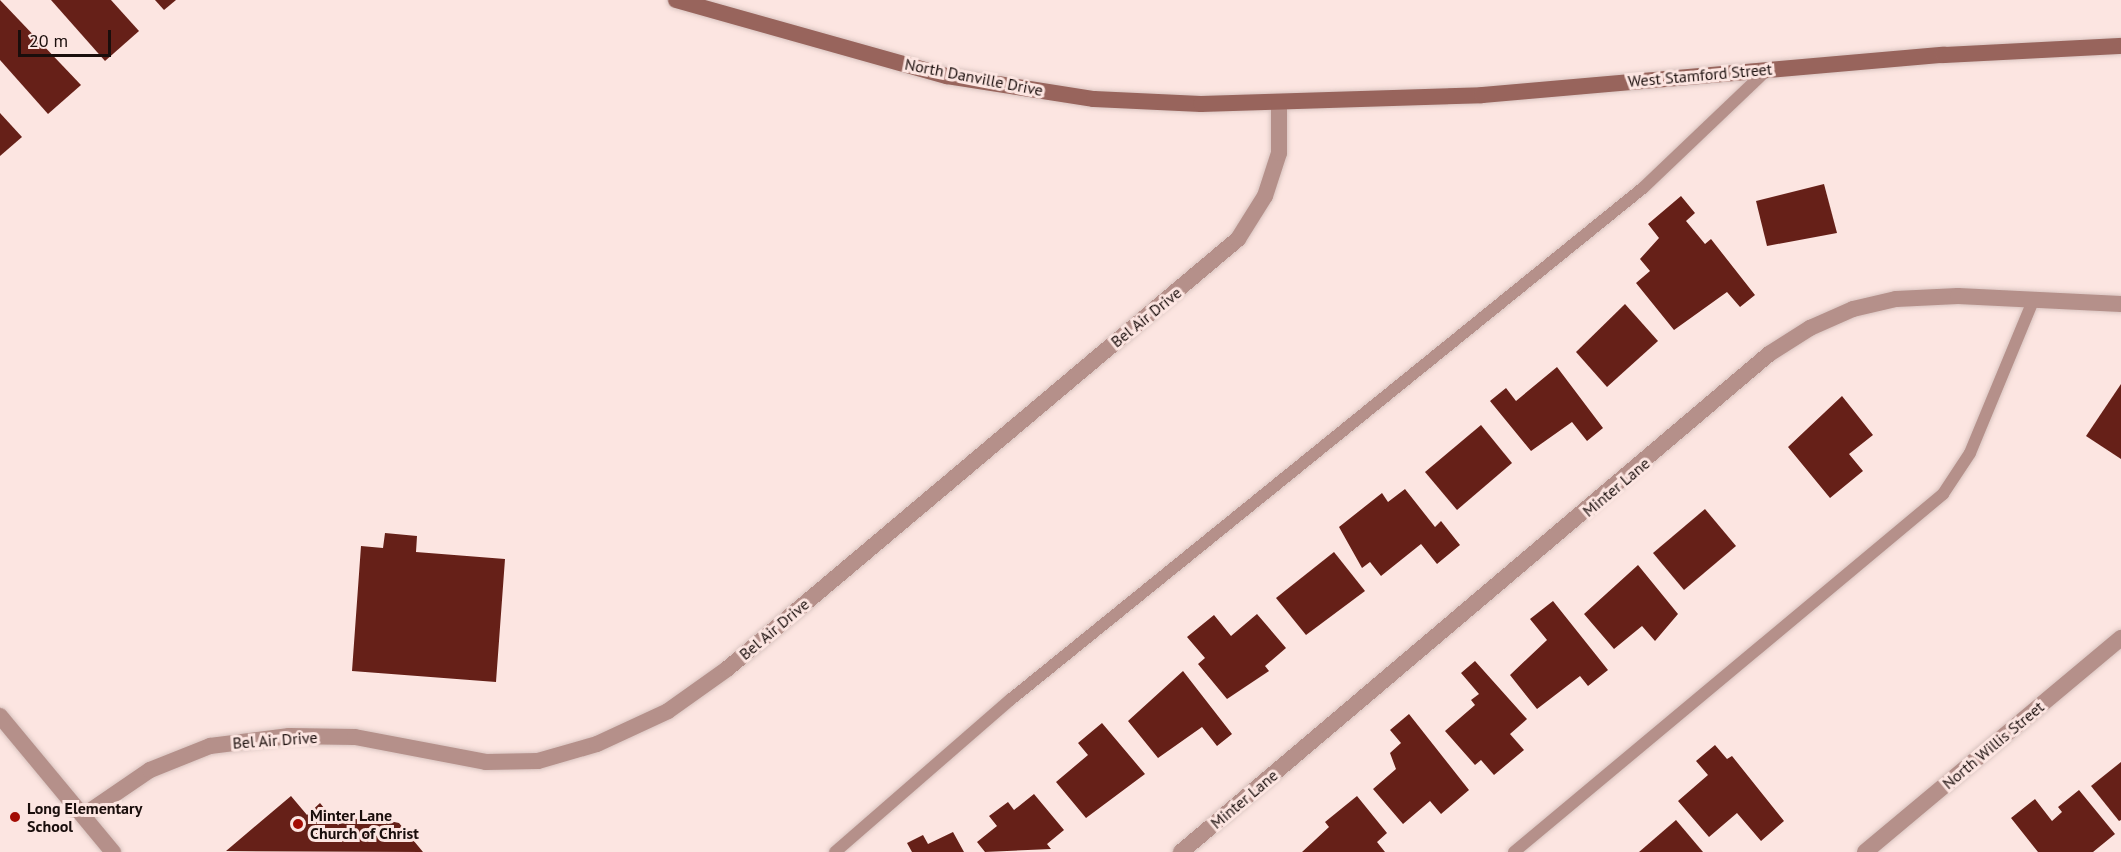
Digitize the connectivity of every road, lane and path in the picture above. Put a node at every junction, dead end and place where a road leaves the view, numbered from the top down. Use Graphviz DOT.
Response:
graph roads {
  1 [pos="676,0"];
  2 [pos="2121,46"];
  3 [pos="1768,69"];
  4 [pos="1280,105"];
  5 [pos="2033,302"];
  6 [pos="2121,304"];
  7 [pos="2121,638"];
  8 [pos="0,717"];
  9 [pos="84,815"];
  10 [pos="114,852"];
  11 [pos="835,852"];
  12 [pos="1181,852"];
  13 [pos="1514,852"];
  14 [pos="1865,852"];
  1 -- 4 [label="main road, North Danville Drive"];
  2 -- 3 [label="main road, West Stamford Street"];
  3 -- 4 [label="main road, West Stamford Street"];
  3 -- 11 [label="lane"];
  4 -- 9 [label="street, Bel Air Drive"];
  5 -- 6 [label="street, Minter Lane"];
  5 -- 12 [label="street, Minter Lane"];
  5 -- 13 [label="lane"];
  7 -- 14 [label="street, North Willis Street"];
  8 -- 9 [label="street"];
  9 -- 10 [label="street"];
}
